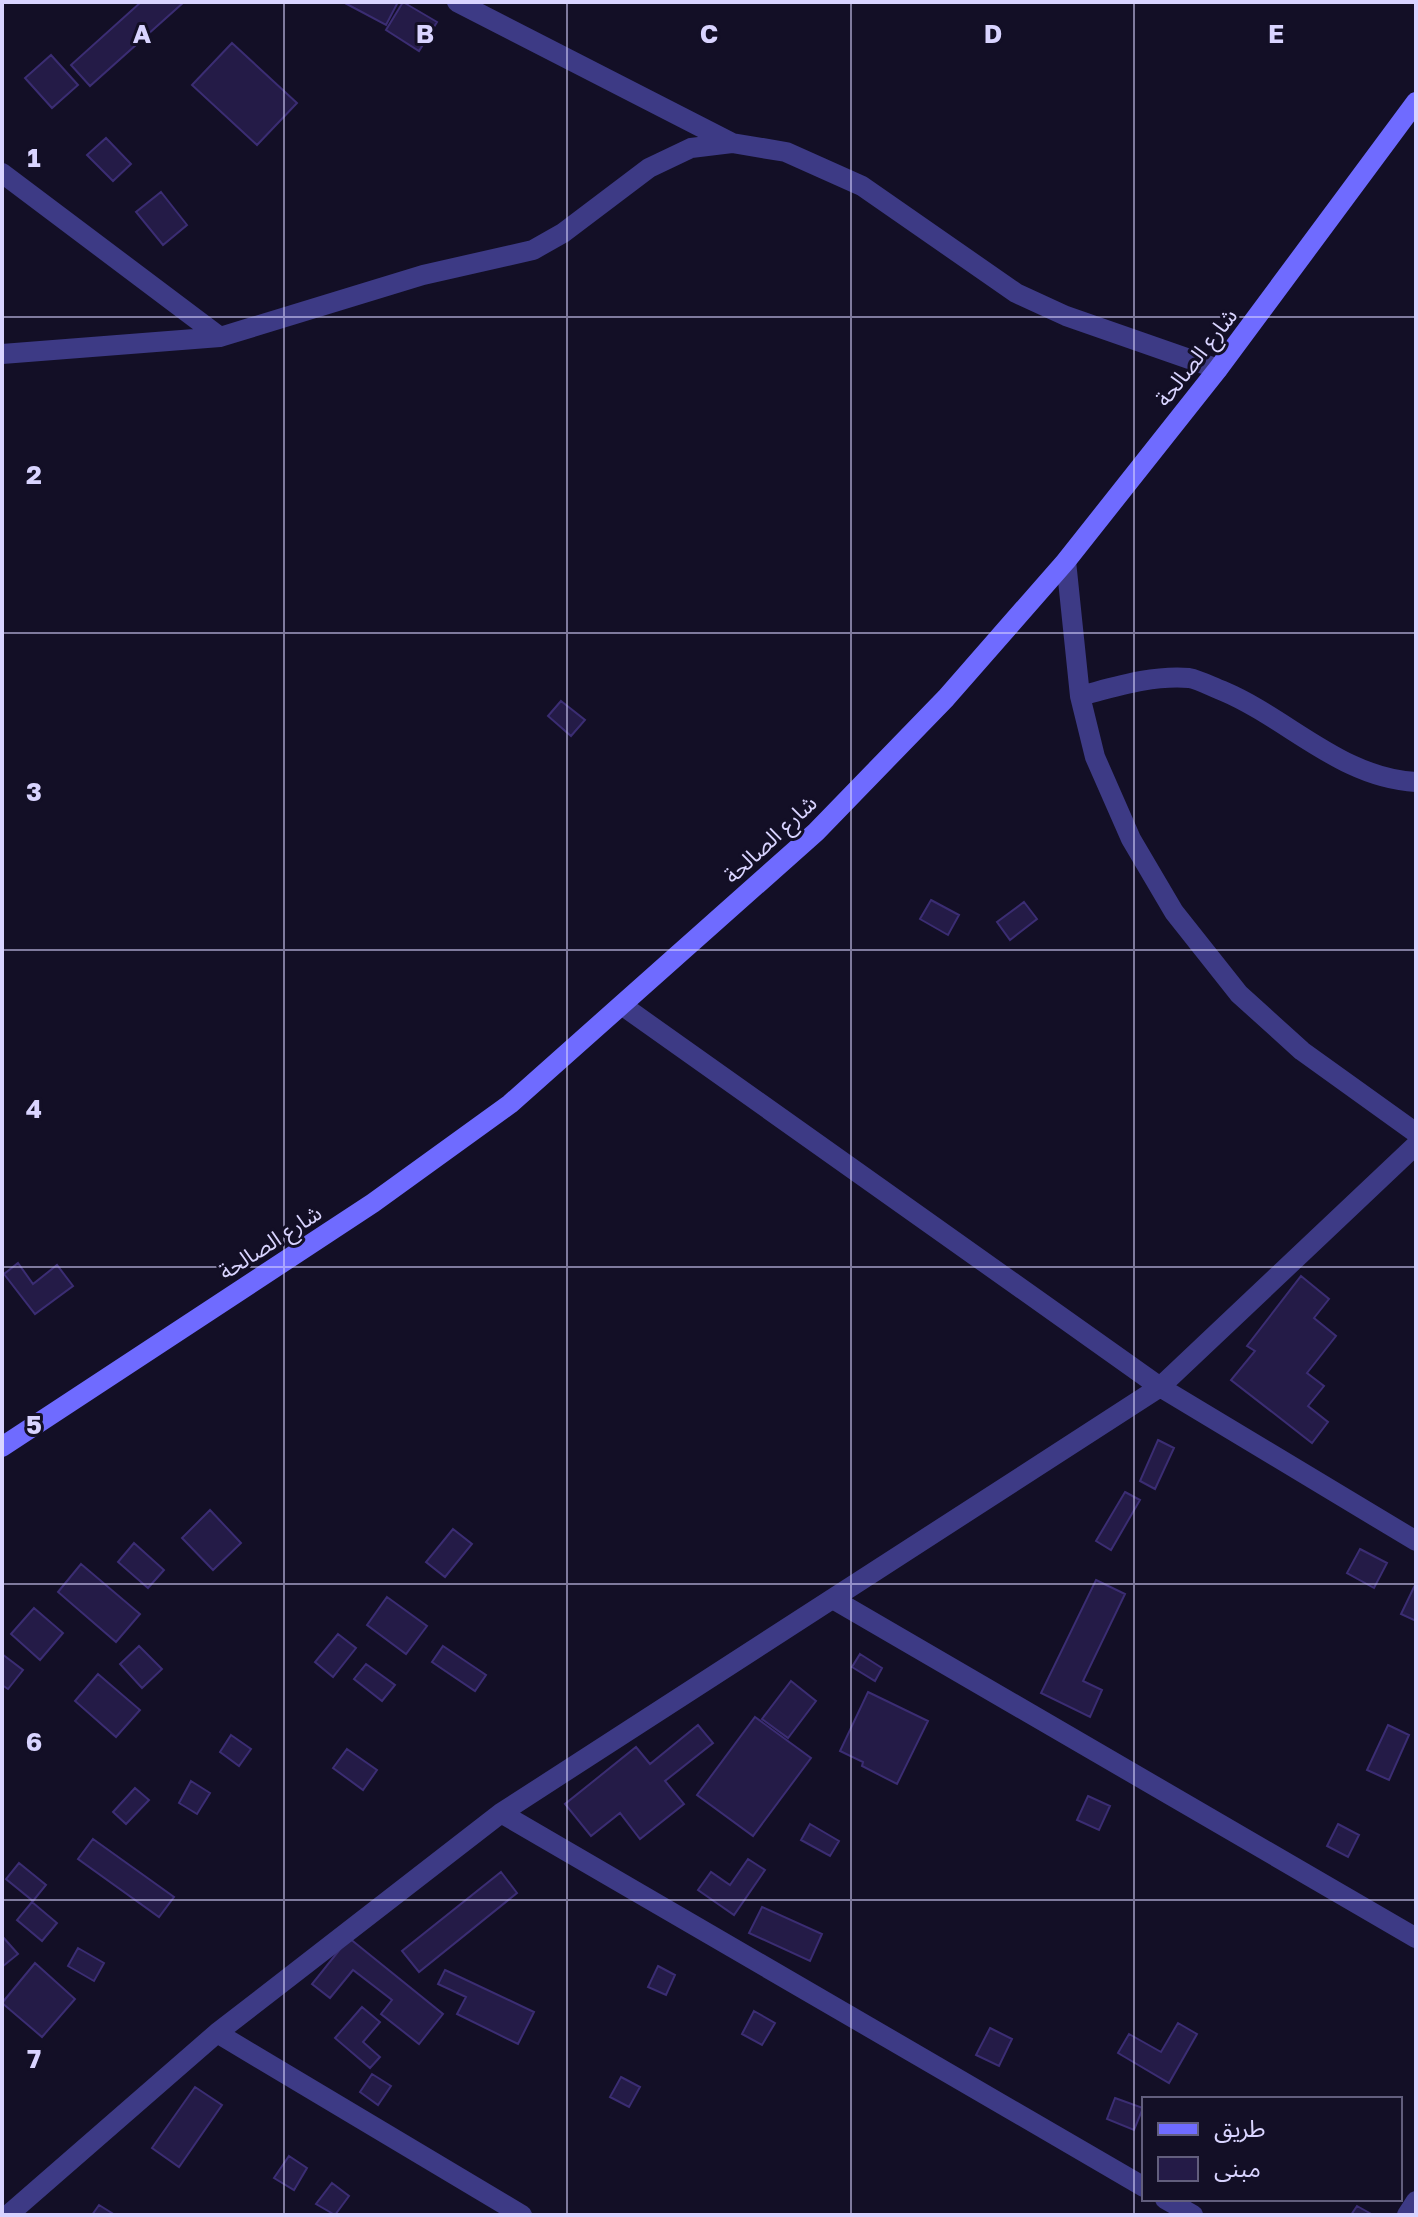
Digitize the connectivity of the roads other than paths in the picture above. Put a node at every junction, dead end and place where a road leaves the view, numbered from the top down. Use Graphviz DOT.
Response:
graph roads {
  1 [pos="457,2"];
  2 [pos="1416,102"];
  3 [pos="732,143"];
  4 [pos="2,173"];
  5 [pos="220,337"];
  6 [pos="2,354"];
  7 [pos="1218,369"];
  8 [pos="1066,561"];
  9 [pos="1080,696"];
  10 [pos="1416,782"];
  11 [pos="623,1006"];
  12 [pos="1416,1133"];
  13 [pos="1416,1145"];
  14 [pos="1160,1387"];
  15 [pos="2,1447"];
  16 [pos="1416,1541"];
  17 [pos="833,1599"];
  18 [pos="501,1813"];
  19 [pos="1416,1938"];
  20 [pos="217,2033"];
  21 [pos="1142,2186"];
  22 [pos="1168,2201"];
  23 [pos="1416,2201"];
  24 [pos="8,2215"];
  25 [pos="522,2215"];
  26 [pos="1193,2215"];
  27 [pos="1407,2215"];
  1 -- 3 [label="street"];
  2 -- 7 [label="main road, شارع الصالحة"];
  3 -- 5 [label="street"];
  3 -- 7 [label="street"];
  4 -- 5 [label="street"];
  5 -- 6 [label="street"];
  7 -- 8 [label="main road, شارع الصالحة"];
  8 -- 9 [label="street"];
  8 -- 11 [label="main road, شارع الصالحة"];
  9 -- 10 [label="street"];
  9 -- 12 [label="street"];
  11 -- 14 [label="street"];
  11 -- 15 [label="main road, شارع الصالحة"];
  13 -- 14 [label="street"];
  14 -- 16 [label="street"];
  14 -- 17 [label="street"];
  17 -- 18 [label="street"];
  17 -- 19 [label="street"];
  18 -- 20 [label="street"];
  18 -- 21 [label="street"];
  20 -- 24 [label="street"];
  20 -- 25 [label="street"];
  22 -- 26 [label="street"];
  23 -- 27 [label="street"];
}
